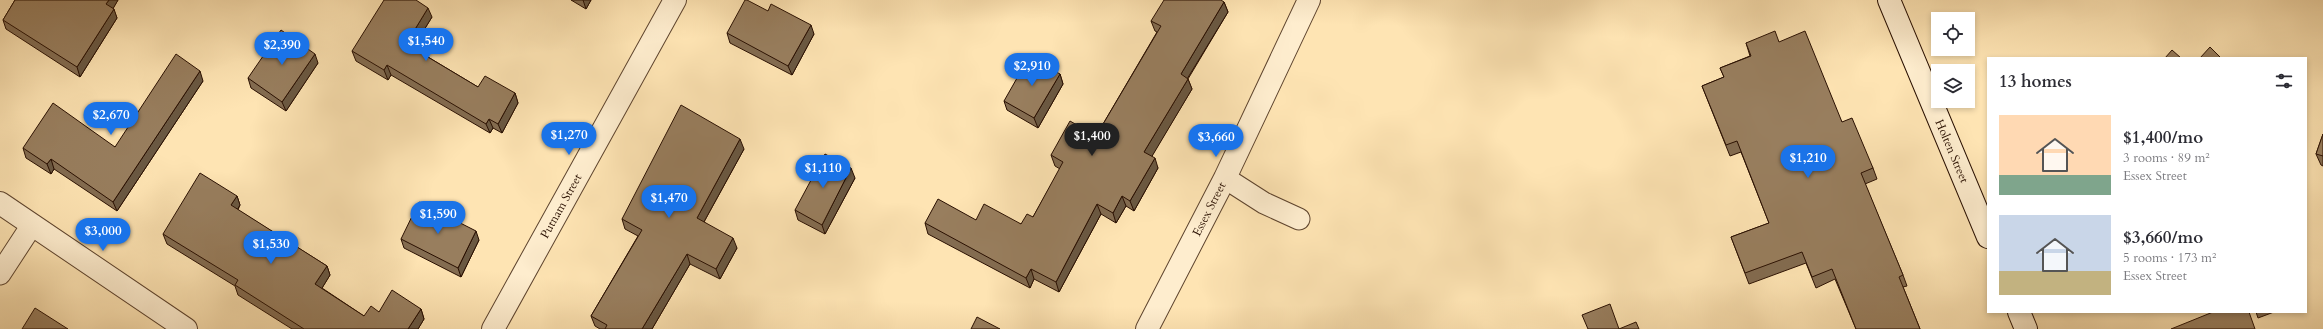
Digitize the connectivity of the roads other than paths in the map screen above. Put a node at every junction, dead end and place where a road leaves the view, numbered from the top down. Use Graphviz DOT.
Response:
graph roads {
  1 [pos="675,0"];
  2 [pos="1309,0"];
  3 [pos="1889,0"];
  4 [pos="1225,178"];
  5 [pos="0,203"];
  6 [pos="1299,219"];
  7 [pos="32,225"];
  8 [pos="1987,235"];
  9 [pos="0,274"];
  10 [pos="2019,313"];
  11 [pos="186,329"];
  12 [pos="493,329"];
  13 [pos="1147,329"];
  14 [pos="2026,329"];
  1 -- 12 [label="street, Putnam Street"];
  2 -- 4 [label="street, Essex Street"];
  3 -- 8 [label="street, Holten Street"];
  4 -- 6 [label="lane"];
  4 -- 13 [label="street, Essex Street"];
  5 -- 7 [label="street"];
  7 -- 9 [label="lane"];
  7 -- 11 [label="street"];
  10 -- 14 [label="street"];
}
